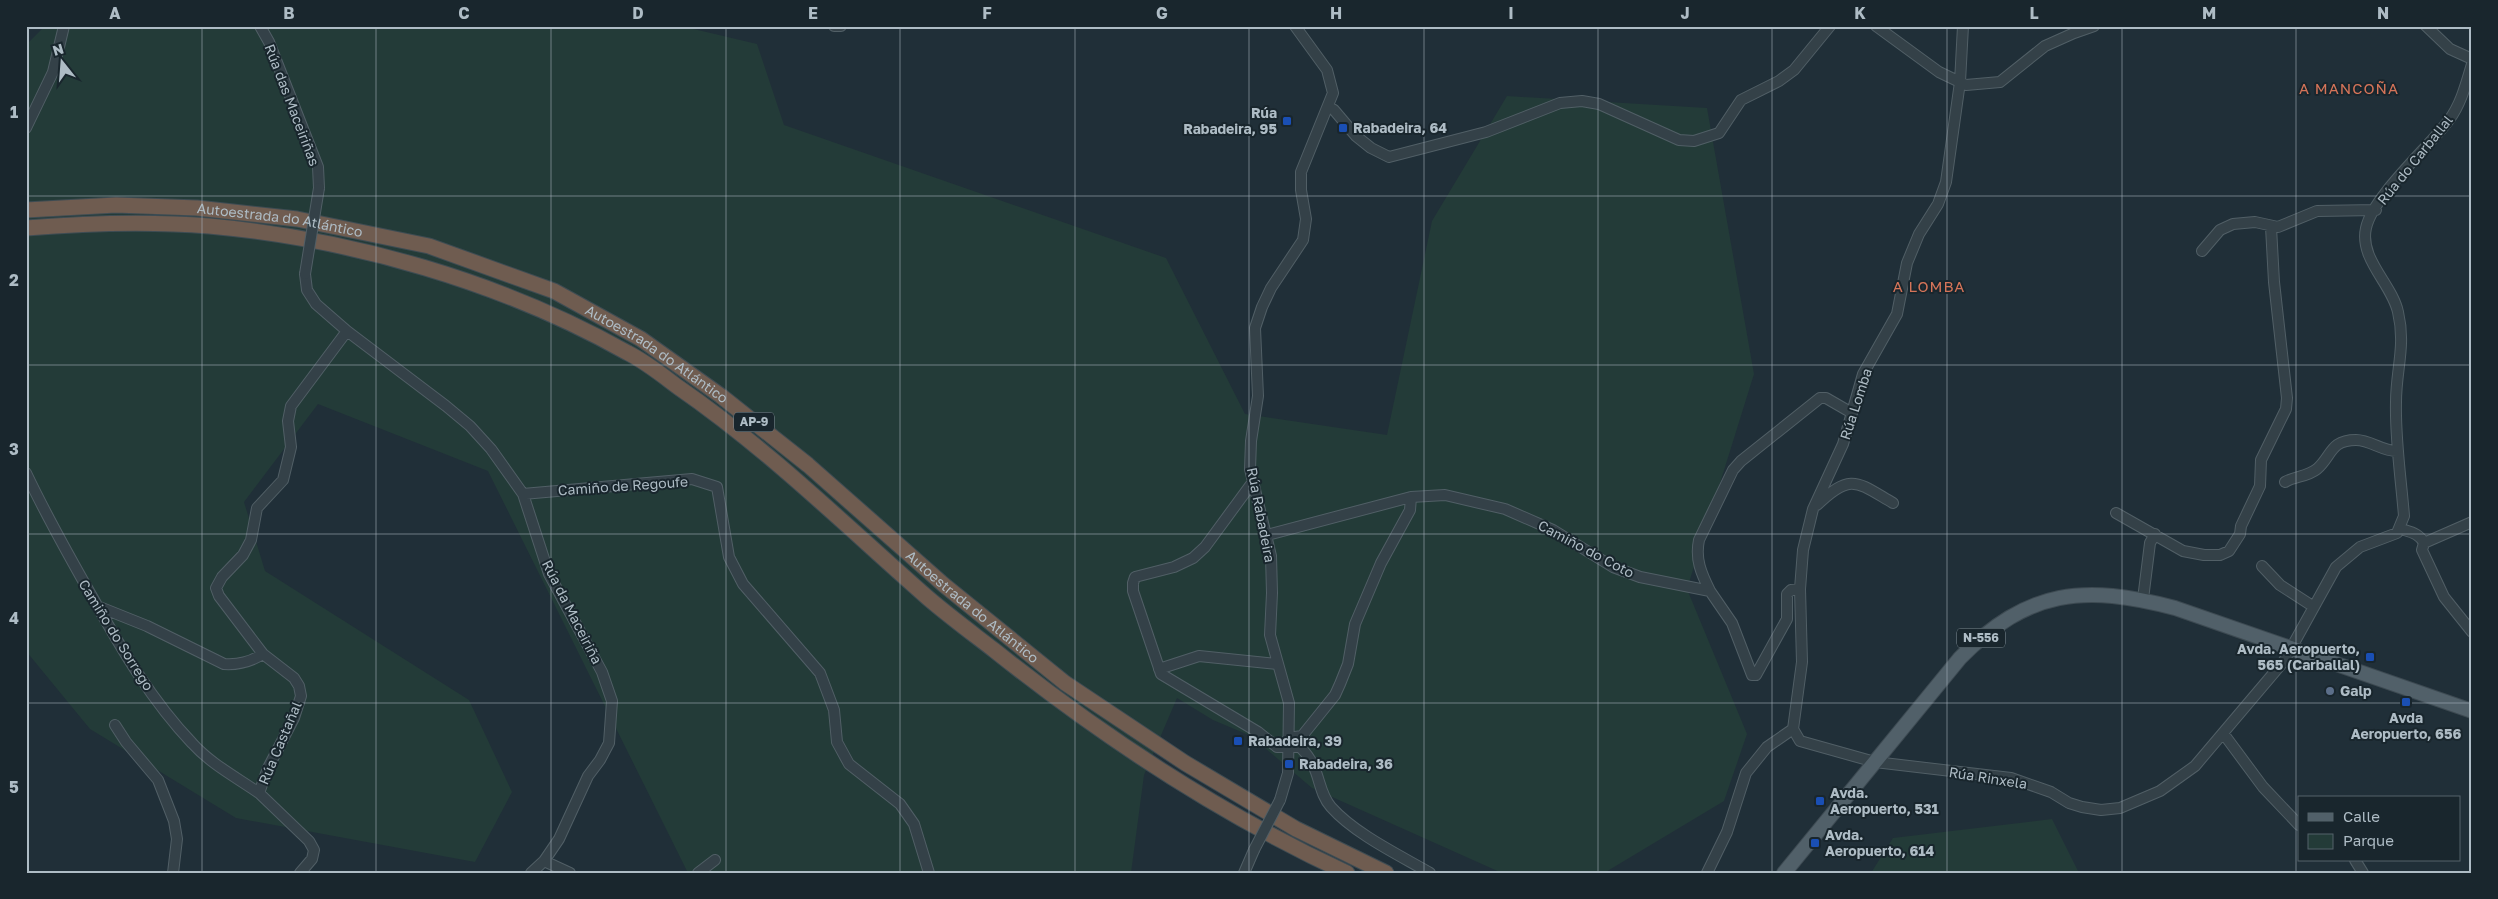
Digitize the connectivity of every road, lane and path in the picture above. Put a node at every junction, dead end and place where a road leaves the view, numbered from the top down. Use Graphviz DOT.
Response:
graph roads {
  1 [pos="64,26"];
  2 [pos="260,26"];
  3 [pos="834,26"];
  4 [pos="841,26"];
  5 [pos="1295,26"];
  6 [pos="1830,26"];
  7 [pos="1876,26"];
  8 [pos="1963,26"];
  9 [pos="2094,26"];
  10 [pos="2426,26"];
  11 [pos="2472,59"];
  12 [pos="2472,64"];
  13 [pos="1960,82"];
  14 [pos="1328,107"];
  15 [pos="26,128"];
  16 [pos="26,210"];
  17 [pos="2376,210"];
  18 [pos="2271,227"];
  19 [pos="26,228"];
  20 [pos="2202,252"];
  21 [pos="306,274"];
  22 [pos="347,331"];
  23 [pos="1852,413"];
  24 [pos="2398,451"];
  25 [pos="26,473"];
  26 [pos="2284,482"];
  27 [pos="1252,483"];
  28 [pos="523,494"];
  29 [pos="1411,497"];
  30 [pos="1894,503"];
  31 [pos="1813,509"];
  32 [pos="2116,512"];
  33 [pos="2472,522"];
  34 [pos="2401,529"];
  35 [pos="2155,534"];
  36 [pos="1266,535"];
  37 [pos="2424,543"];
  38 [pos="2262,566"];
  39 [pos="1800,588"];
  40 [pos="1710,591"];
  41 [pos="2143,599"];
  42 [pos="97,606"];
  43 [pos="2314,607"];
  44 [pos="2472,632"];
  45 [pos="2293,648"];
  46 [pos="263,654"];
  47 [pos="1277,664"];
  48 [pos="1159,670"];
  49 [pos="2472,710"];
  50 [pos="116,725"];
  51 [pos="1795,733"];
  52 [pos="2223,733"];
  53 [pos="1288,743"];
  54 [pos="1875,762"];
  55 [pos="259,792"];
  56 [pos="2298,824"];
  57 [pos="715,860"];
  58 [pos="544,862"];
  59 [pos="173,873"];
  60 [pos="300,873"];
  61 [pos="531,873"];
  62 [pos="570,873"];
  63 [pos="698,873"];
  64 [pos="929,873"];
  65 [pos="1244,873"];
  66 [pos="1347,873"];
  67 [pos="1386,873"];
  68 [pos="1430,873"];
  69 [pos="1707,873"];
  70 [pos="1784,873"];
  1 -- 15 [label="street"];
  2 -- 21 [label="street, Rúa das Maceiriñas, bridge"];
  3 -- 4 [label="street"];
  5 -- 14 [label="street, Rúa Rabadeira"];
  6 -- 14 [label="street"];
  7 -- 13 [label="street"];
  8 -- 13 [label="street, Rúa Lomba"];
  9 -- 13 [label="street"];
  10 -- 11 [label="street"];
  12 -- 17 [label="street, Rúa do Carballal"];
  13 -- 23 [label="street, Rúa Lomba"];
  14 -- 27 [label="street, Rúa Rabadeira"];
  16 -- 67 [label="highway, Autoestrada do Atlántico / AP-9"];
  17 -- 18 [label="street"];
  17 -- 24 [label="street, Rúa do Carballal"];
  18 -- 20 [label="street"];
  18 -- 35 [label="street"];
  19 -- 66 [label="highway, Autoestrada do Atlántico / AP-9"];
  21 -- 22 [label="street, Rúa da Maceiriña"];
  22 -- 28 [label="street, Rúa da Maceiriña"];
  22 -- 46 [label="street, Rúa Castañal"];
  23 -- 31 [label="street, Rúa Lomba"];
  23 -- 40 [label="street"];
  24 -- 26 [label="street"];
  24 -- 34 [label="street, Rúa do Carballal"];
  25 -- 42 [label="street, Camiño do Sorrego"];
  27 -- 36 [label="street, Rúa Rabadeira"];
  27 -- 48 [label="street"];
  28 -- 58 [label="street, Rúa da Maceiriña"];
  28 -- 64 [label="street, Camiño de Regoufe"];
  29 -- 36 [label="street, Camiño do Coto"];
  29 -- 40 [label="street, Camiño do Coto"];
  29 -- 53 [label="street"];
  30 -- 31 [label="street"];
  31 -- 39 [label="street, Rúa Lomba"];
  32 -- 35 [label="street"];
  33 -- 37 [label="street"];
  34 -- 37 [label="street"];
  34 -- 43 [label="street"];
  35 -- 41 [label="street"];
  36 -- 47 [label="street, Rúa Rabadeira"];
  37 -- 44 [label="street"];
  38 -- 43 [label="street"];
  39 -- 40 [label="street"];
  39 -- 51 [label="street, Rúa Lomba"];
  41 -- 45 [label="main road, N-556"];
  41 -- 54 [label="main road, N-556"];
  42 -- 46 [label="street"];
  42 -- 55 [label="street, Camiño do Sorrego"];
  43 -- 45 [label="street"];
  45 -- 49 [label="main road, N-556"];
  45 -- 52 [label="street, Rúa Rinxela"];
  46 -- 55 [label="street, Rúa Castañal"];
  47 -- 48 [label="street"];
  47 -- 53 [label="street, Rúa Rabadeira"];
  48 -- 53 [label="street"];
  50 -- 59 [label="street"];
  51 -- 54 [label="street, Rúa Rinxela"];
  51 -- 69 [label="street"];
  52 -- 54 [label="street, Rúa Rinxela"];
  52 -- 56 [label="street"];
  53 -- 65 [label="street, Rúa Rabadeira, bridge"];
  53 -- 68 [label="street"];
  54 -- 70 [label="main road, N-556"];
  55 -- 60 [label="street, Rúa Castañal"];
  57 -- 63 [label="street"];
  58 -- 61 [label="street, Rúa da Maceiriña"];
  58 -- 62 [label="street"];
}
